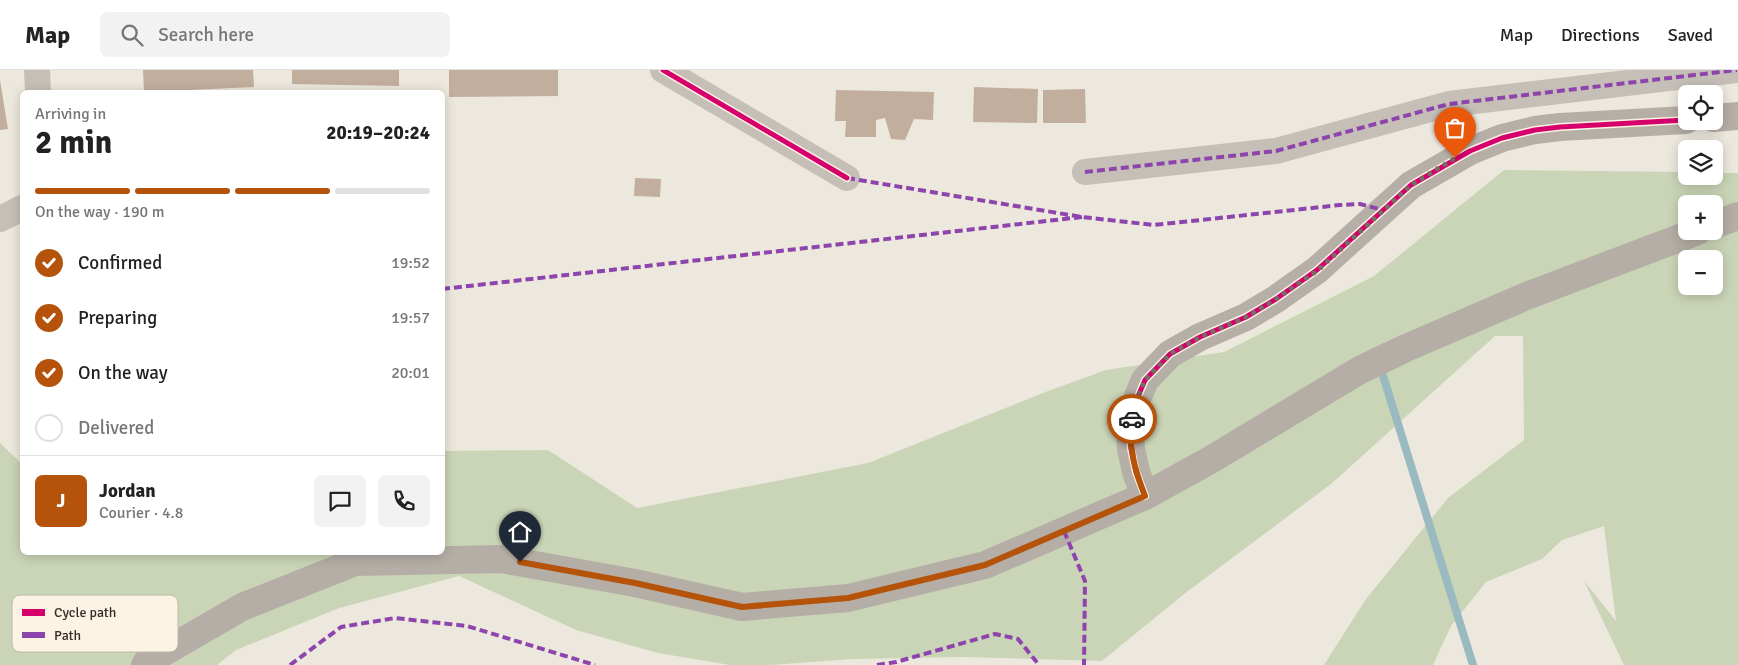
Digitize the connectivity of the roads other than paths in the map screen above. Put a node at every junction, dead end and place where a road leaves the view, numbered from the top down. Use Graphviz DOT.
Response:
graph roads {
  1 [pos="37,70"];
  2 [pos="663,70"];
  3 [pos="1737,70"];
  4 [pos="38,90"];
  5 [pos="1738,116"];
  6 [pos="1723,117"];
  7 [pos="1678,120"];
  8 [pos="1085,172"];
  9 [pos="847,178"];
  10 [pos="20,209"];
  11 [pos="1738,216"];
  12 [pos="0,219"];
  13 [pos="1723,222"];
  14 [pos="1678,239"];
  15 [pos="1145,496"];
  16 [pos="178,644"];
  17 [pos="165,652"];
  18 [pos="145,665"];
  1 -- 4 [label="street"];
  2 -- 9 [label="street"];
  3 -- 8 [label="street"];
  5 -- 6 [label="street"];
  7 -- 15 [label="street"];
  10 -- 12 [label="street"];
  11 -- 13 [label="main road"];
  14 -- 15 [label="main road"];
  15 -- 16 [label="main road"];
  17 -- 18 [label="main road"];
}
